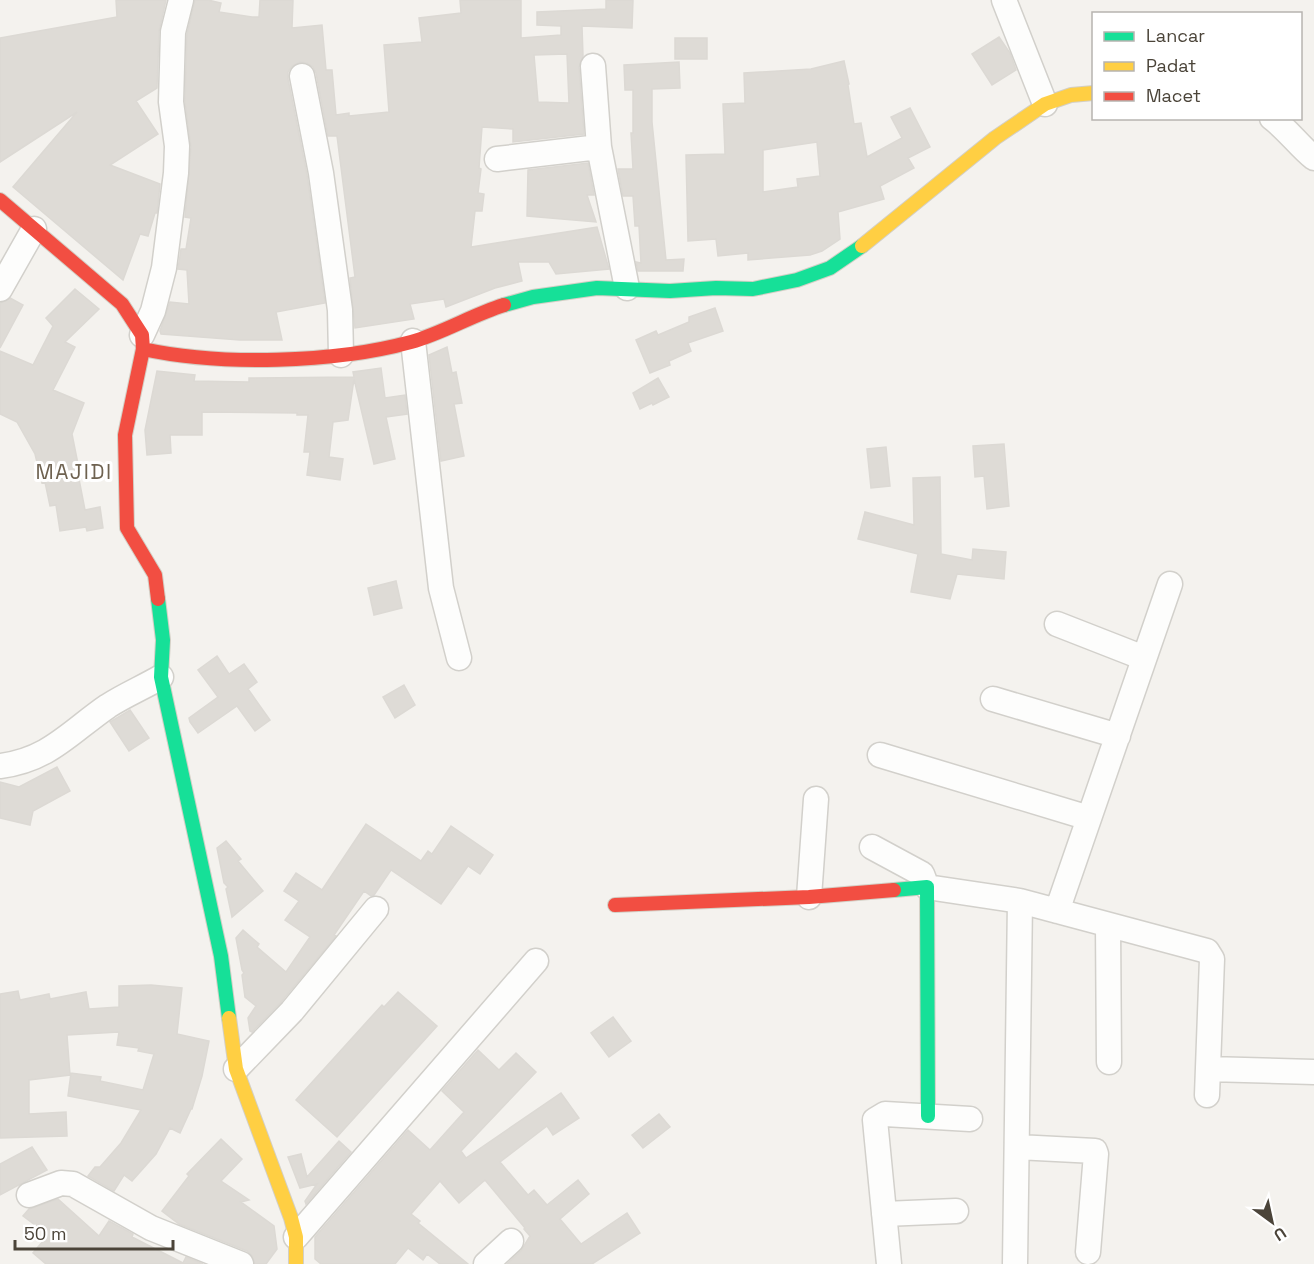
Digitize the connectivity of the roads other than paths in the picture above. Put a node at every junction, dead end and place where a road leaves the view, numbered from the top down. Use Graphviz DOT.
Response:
graph roads {
  1 [pos="181,0"];
  2 [pos="1004,0"];
  3 [pos="593,66"];
  4 [pos="302,76"];
  5 [pos="1092,93"];
  6 [pos="1045,104"];
  7 [pos="1275,120"];
  8 [pos="599,147"];
  9 [pos="1314,158"];
  10 [pos="497,159"];
  11 [pos="0,200"];
  12 [pos="34,229"];
  13 [pos="627,288"];
  14 [pos="0,289"];
  15 [pos="413,341"];
  16 [pos="142,342"];
  17 [pos="341,355"];
  18 [pos="1170,584"];
  19 [pos="1056,624"];
  20 [pos="459,658"];
  21 [pos="1144,658"];
  22 [pos="162,677"];
  23 [pos="993,699"];
  24 [pos="1118,736"];
  25 [pos="880,754"];
  26 [pos="0,766"];
  27 [pos="816,799"];
  28 [pos="1089,818"];
  29 [pos="872,847"];
  30 [pos="927,887"];
  31 [pos="809,897"];
  32 [pos="1020,901"];
  33 [pos="615,905"];
  34 [pos="376,909"];
  35 [pos="1057,911"];
  36 [pos="1108,925"];
  37 [pos="536,961"];
  38 [pos="1109,1062"];
  39 [pos="236,1069"];
  40 [pos="1208,1069"];
  41 [pos="1314,1072"];
  42 [pos="1207,1095"];
  43 [pos="928,1116"];
  44 [pos="970,1119"];
  45 [pos="1017,1147"];
  46 [pos="29,1195"];
  47 [pos="956,1211"];
  48 [pos="884,1214"];
  49 [pos="296,1237"];
  50 [pos="511,1242"];
  51 [pos="1088,1252"];
  52 [pos="241,1264"];
  53 [pos="296,1264"];
  54 [pos="486,1264"];
  55 [pos="889,1264"];
  56 [pos="1015,1264"];
  1 -- 16 [label="street"];
  2 -- 6 [label="street"];
  3 -- 8 [label="street"];
  4 -- 17 [label="street"];
  5 -- 6 [label="street"];
  6 -- 13 [label="street"];
  7 -- 9 [label="street"];
  8 -- 10 [label="street"];
  8 -- 13 [label="street"];
  11 -- 12 [label="street"];
  12 -- 14 [label="street"];
  12 -- 16 [label="street"];
  13 -- 15 [label="street"];
  15 -- 17 [label="street"];
  15 -- 20 [label="street"];
  16 -- 17 [label="street"];
  16 -- 22 [label="street"];
  18 -- 21 [label="street"];
  19 -- 21 [label="street"];
  21 -- 24 [label="street"];
  22 -- 26 [label="street"];
  22 -- 39 [label="street"];
  23 -- 24 [label="street"];
  24 -- 28 [label="street"];
  25 -- 28 [label="street"];
  27 -- 31 [label="street"];
  28 -- 35 [label="street"];
  29 -- 30 [label="street"];
  30 -- 31 [label="street"];
  30 -- 32 [label="street"];
  30 -- 43 [label="street"];
  31 -- 33 [label="street"];
  32 -- 35 [label="street"];
  32 -- 45 [label="street"];
  34 -- 39 [label="street"];
  35 -- 36 [label="street"];
  36 -- 38 [label="street"];
  36 -- 40 [label="street"];
  37 -- 49 [label="street"];
  39 -- 49 [label="street"];
  40 -- 41 [label="street"];
  40 -- 42 [label="street"];
  43 -- 44 [label="street"];
  43 -- 48 [label="street"];
  45 -- 51 [label="street"];
  45 -- 56 [label="street"];
  46 -- 52 [label="street"];
  47 -- 48 [label="street"];
  48 -- 55 [label="street"];
  49 -- 53 [label="street"];
  50 -- 54 [label="street"];
}
